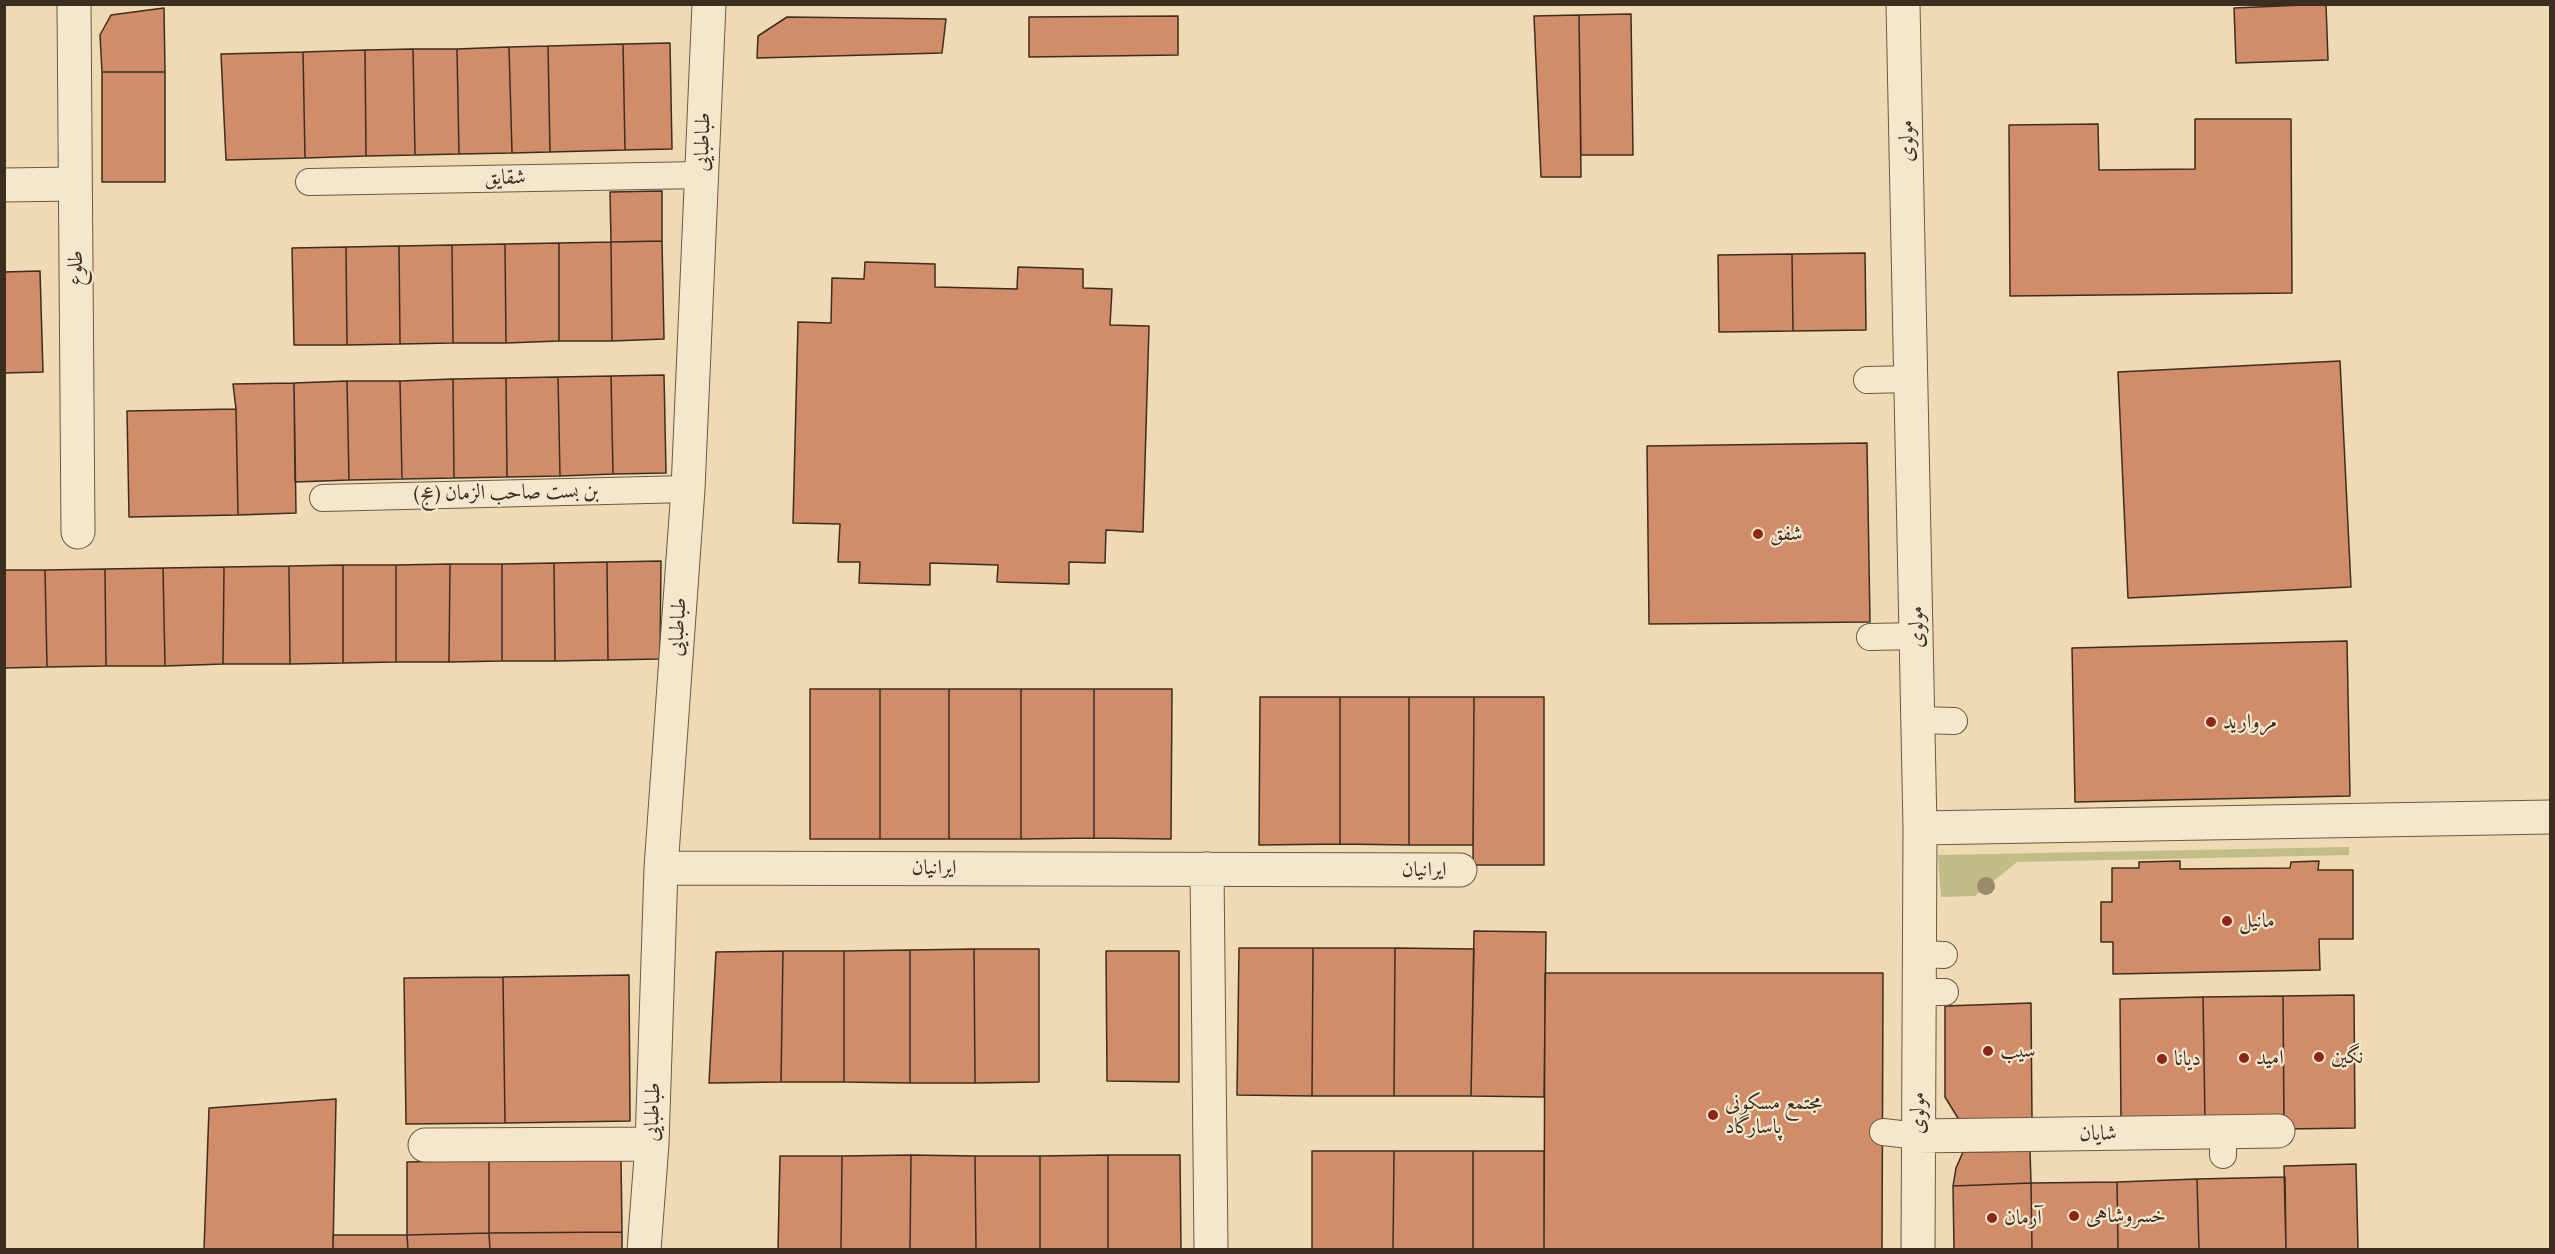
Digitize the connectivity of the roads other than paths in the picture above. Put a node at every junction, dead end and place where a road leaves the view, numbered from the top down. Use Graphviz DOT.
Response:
graph roads {
  1 [pos="74,4"];
  2 [pos="709,4"];
  3 [pos="1903,4"];
  4 [pos="702,175"];
  5 [pos="309,182"];
  6 [pos="75,184"];
  7 [pos="4,185"];
  8 [pos="1912,379"];
  9 [pos="1867,380"];
  10 [pos="688,489"];
  11 [pos="323,498"];
  12 [pos="78,532"];
  13 [pos="1917,636"];
  14 [pos="1870,637"];
  15 [pos="1918,720"];
  16 [pos="1954,721"];
  17 [pos="2550,817"];
  18 [pos="1920,828"];
  19 [pos="661,868"];
  20 [pos="1207,869"];
  21 [pos="1460,870"];
  22 [pos="1883,1132"];
  23 [pos="2269,1132"];
  24 [pos="1918,1136"];
  25 [pos="652,1144"];
  26 [pos="425,1145"];
  27 [pos="645,1250"];
  28 [pos="1211,1250"];
  29 [pos="1918,1250"];
  1 -- 6 [label="street, طلوع"];
  2 -- 4 [label="street, طباطبایی"];
  3 -- 8 [label="street, مولوی"];
  4 -- 5 [label="lane, شقایق"];
  4 -- 10 [label="street, طباطبایی"];
  6 -- 7 [label="street"];
  6 -- 12 [label="street, طلوع"];
  8 -- 9 [label="lane"];
  8 -- 13 [label="street, مولوی"];
  10 -- 11 [label="lane, بن بست صاحب الزمان (عج)"];
  10 -- 19 [label="street, طباطبایی"];
  13 -- 14 [label="lane"];
  13 -- 15 [label="street, مولوی"];
  15 -- 16 [label="lane"];
  15 -- 18 [label="street, مولوی"];
  17 -- 18 [label="street"];
  18 -- 24 [label="street, مولوی"];
  19 -- 20 [label="street, ایرانیان"];
  19 -- 25 [label="street, طباطبایی"];
  20 -- 21 [label="street, ایرانیان"];
  20 -- 28 [label="street"];
  22 -- 24 [label="lane"];
  23 -- 24 [label="street, شایان"];
  24 -- 29 [label="street, مولوی"];
  25 -- 26 [label="street"];
  25 -- 27 [label="street, طباطبایی"];
}
